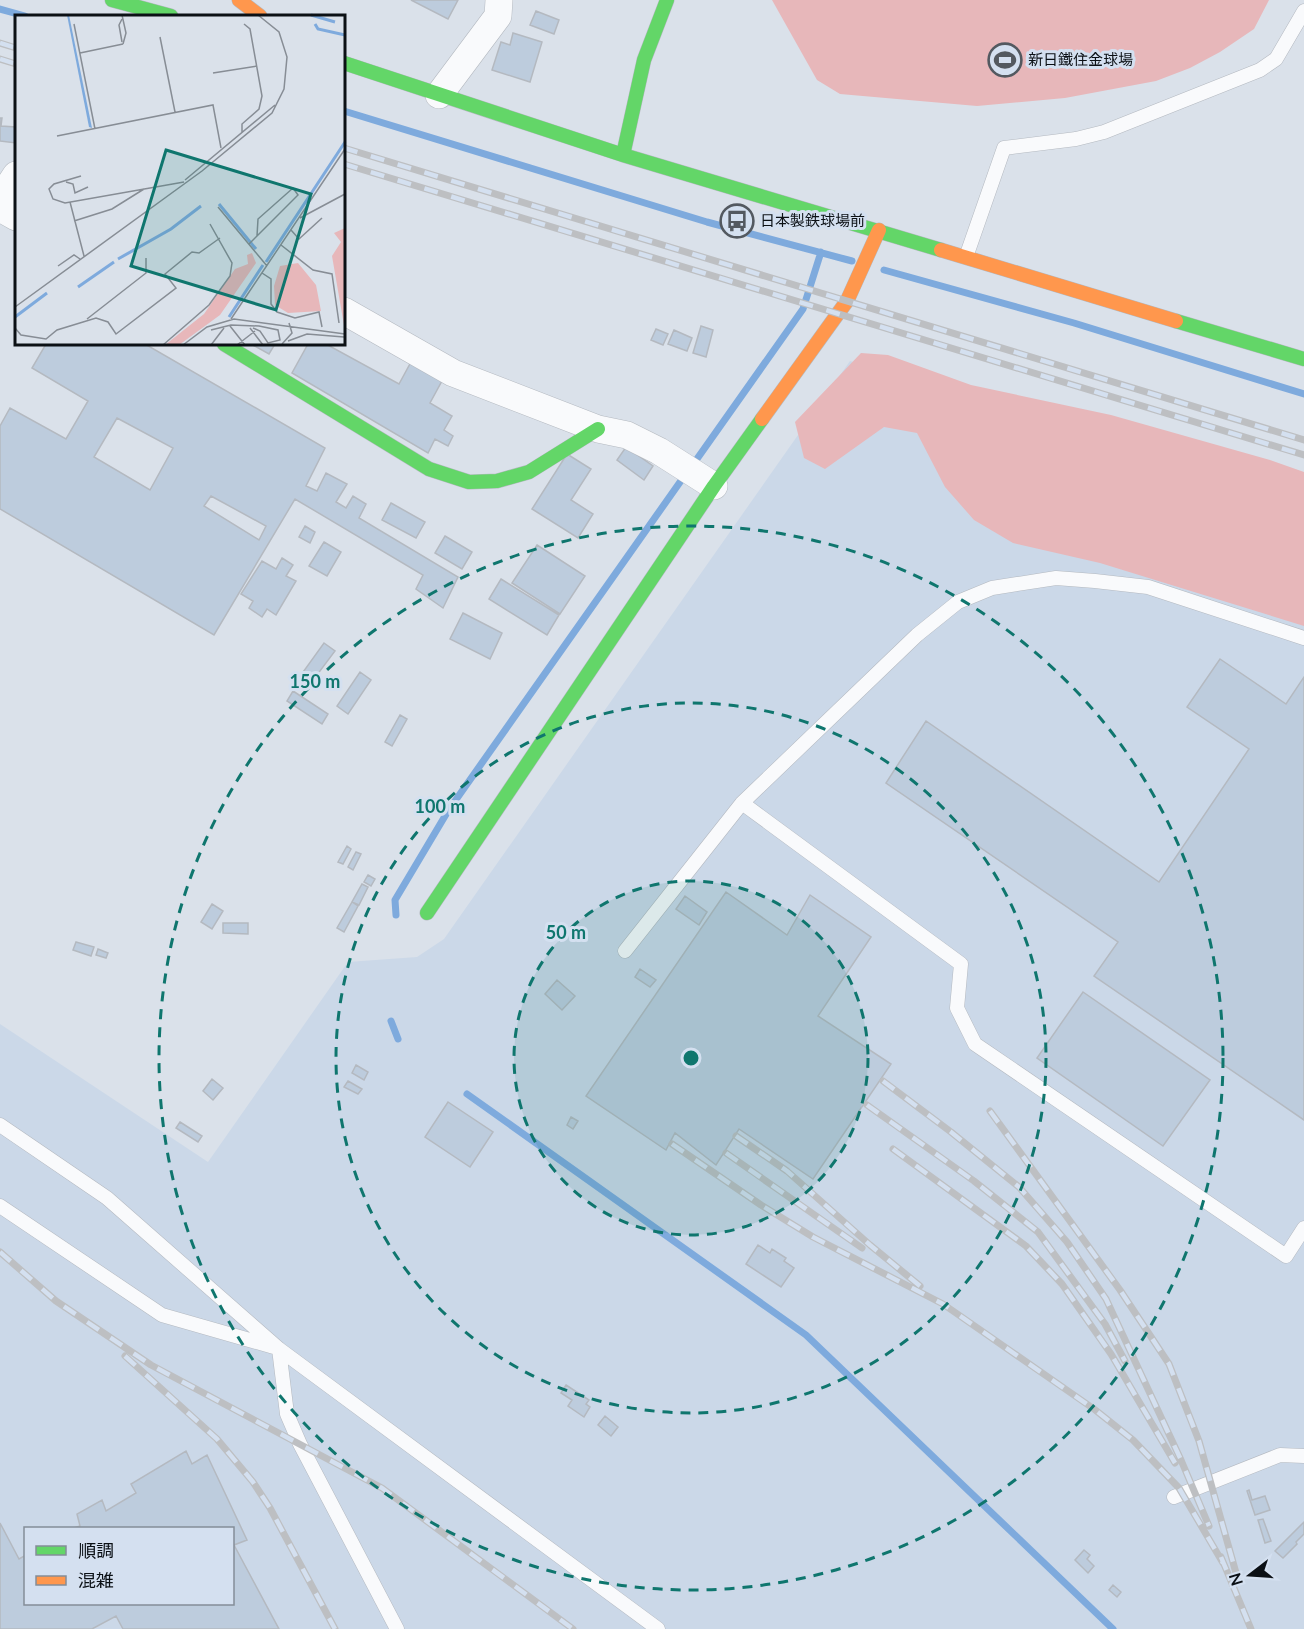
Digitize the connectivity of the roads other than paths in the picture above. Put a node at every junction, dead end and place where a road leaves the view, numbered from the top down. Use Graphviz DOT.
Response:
graph roads {
  1 [pos="112,0"];
  2 [pos="239,0"];
  3 [pos="498,0"];
  4 [pos="667,0"];
  5 [pos="1304,11"];
  6 [pos="167,15"];
  7 [pos="259,15"];
  8 [pos="345,63"];
  9 [pos="439,95"];
  10 [pos="623,155"];
  11 [pos="15,176"];
  12 [pos="0,199"];
  13 [pos="0,208"];
  14 [pos="15,217"];
  15 [pos="879,230"];
  16 [pos="966,257"];
  17 [pos="345,312"];
  18 [pos="226,345"];
  19 [pos="1304,359"];
  20 [pos="598,429"];
  21 [pos="698,476"];
  22 [pos="1304,638"];
  23 [pos="742,803"];
  24 [pos="427,913"];
  25 [pos="625,951"];
  26 [pos="0,1125"];
  27 [pos="0,1206"];
  28 [pos="1304,1228"];
  29 [pos="279,1349"];
  30 [pos="1304,1456"];
  31 [pos="1174,1497"];
  32 [pos="397,1629"];
  33 [pos="658,1629"];
  1 -- 6 [label="street"];
  2 -- 7 [label="street"];
  3 -- 9 [label="street"];
  4 -- 10 [label="street"];
  5 -- 16 [label="lane"];
  8 -- 9 [label="street"];
  9 -- 10 [label="street"];
  10 -- 15 [label="street"];
  11 -- 12 [label="street"];
  13 -- 14 [label="street"];
  15 -- 16 [label="street"];
  15 -- 21 [label="street"];
  16 -- 19 [label="street"];
  17 -- 20 [label="street"];
  18 -- 20 [label="street"];
  20 -- 21 [label="street"];
  21 -- 24 [label="street"];
  22 -- 23 [label="lane"];
  23 -- 25 [label="lane"];
  23 -- 28 [label="lane"];
  26 -- 29 [label="lane"];
  27 -- 29 [label="lane"];
  29 -- 32 [label="lane"];
  29 -- 33 [label="lane"];
  30 -- 31 [label="lane"];
}
